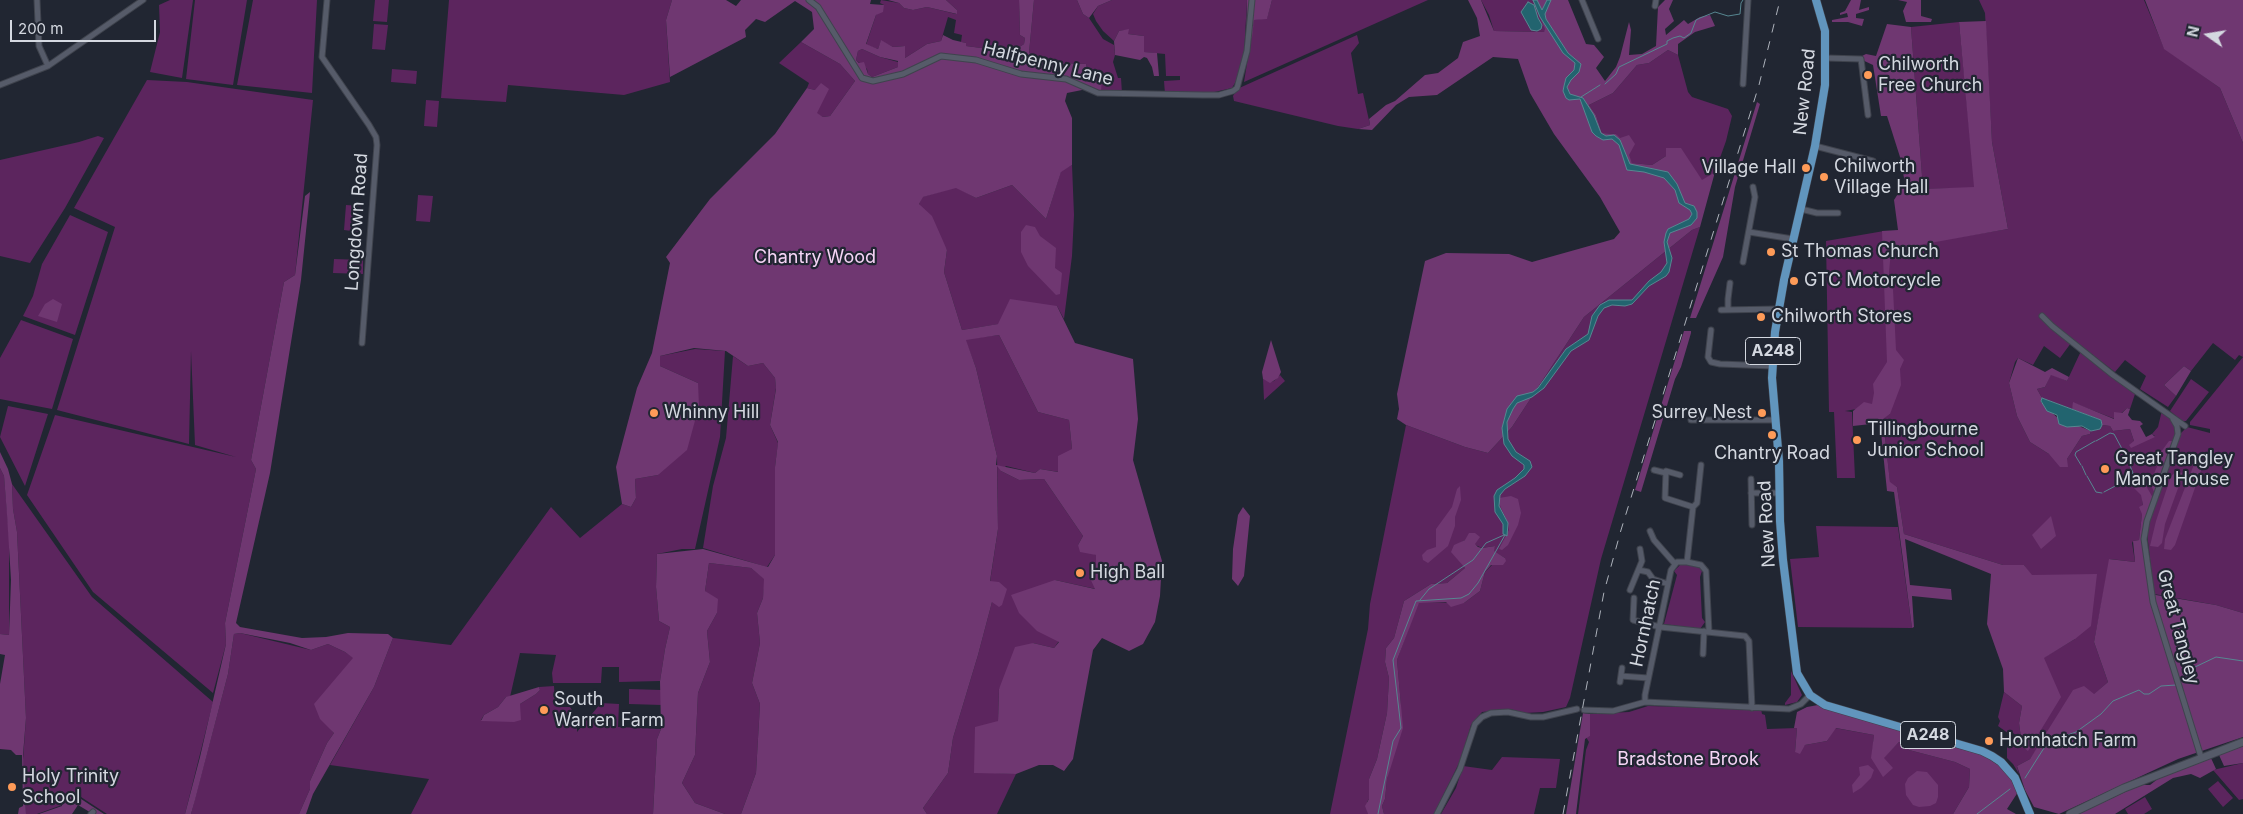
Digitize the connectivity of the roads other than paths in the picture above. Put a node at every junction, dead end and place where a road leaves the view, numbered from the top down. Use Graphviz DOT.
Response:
graph roads {
  1 [pos="37,0"];
  2 [pos="143,0"];
  3 [pos="327,0"];
  4 [pos="808,0"];
  5 [pos="1252,0"];
  6 [pos="1582,0"];
  7 [pos="1748,0"];
  8 [pos="1816,0"];
  9 [pos="1598,39"];
  10 [pos="1826,58"];
  11 [pos="48,66"];
  12 [pos="1743,84"];
  13 [pos="0,85"];
  14 [pos="1868,114"];
  15 [pos="1815,146"];
  16 [pos="1874,162"];
  17 [pos="1753,187"];
  18 [pos="1801,209"];
  19 [pos="1838,213"];
  20 [pos="1749,232"];
  21 [pos="1793,239"];
  22 [pos="1744,262"];
  23 [pos="1730,282"];
  24 [pos="1779,309"];
  25 [pos="1721,310"];
  26 [pos="1728,310"];
  27 [pos="2042,316"];
  28 [pos="1711,330"];
  29 [pos="362,343"];
  30 [pos="1772,366"];
  31 [pos="2173,419"];
  32 [pos="1691,420"];
  33 [pos="1774,420"];
  34 [pos="2185,426"];
  35 [pos="1701,465"];
  36 [pos="1654,470"];
  37 [pos="1666,473"];
  38 [pos="1680,474"];
  39 [pos="1751,479"];
  40 [pos="1751,493"];
  41 [pos="1780,493"];
  42 [pos="1693,507"];
  43 [pos="1752,525"];
  44 [pos="1650,530"];
  45 [pos="1640,549"];
  46 [pos="1687,562"];
  47 [pos="1675,564"];
  48 [pos="1639,570"];
  49 [pos="1668,584"];
  50 [pos="1630,590"];
  51 [pos="1634,598"];
  52 [pos="1660,627"];
  53 [pos="1707,632"];
  54 [pos="1703,654"];
  55 [pos="1622,668"];
  56 [pos="1648,678"];
  57 [pos="1810,695"];
  58 [pos="1645,702"];
  59 [pos="1752,708"];
  60 [pos="2243,742"];
  61 [pos="2201,757"];
  62 [pos="1437,814"];
  63 [pos="2030,814"];
  64 [pos="2070,814"];
  1 -- 11 [label="street"];
  2 -- 11 [label="street"];
  3 -- 29 [label="street, Longdown Road"];
  4 -- 5 [label="street, Halfpenny Lane"];
  6 -- 9 [label="street"];
  7 -- 12 [label="street"];
  8 -- 10 [label="main road, New Road / A248"];
  10 -- 14 [label="street"];
  10 -- 15 [label="main road, New Road / A248"];
  11 -- 13 [label="street"];
  15 -- 16 [label="street"];
  15 -- 18 [label="main road, New Road / A248"];
  17 -- 20 [label="street"];
  18 -- 19 [label="street"];
  18 -- 21 [label="main road, New Road / A248"];
  20 -- 21 [label="street"];
  20 -- 22 [label="street"];
  21 -- 24 [label="main road, New Road / A248"];
  23 -- 26 [label="street"];
  24 -- 26 [label="street"];
  24 -- 30 [label="main road, New Road / A248"];
  25 -- 26 [label="street"];
  27 -- 31 [label="street"];
  28 -- 30 [label="street"];
  30 -- 33 [label="main road, New Road / A248"];
  31 -- 34 [label="street"];
  31 -- 61 [label="street, Great Tangley"];
  32 -- 33 [label="street"];
  33 -- 41 [label="main road, New Road / A248"];
  35 -- 42 [label="street"];
  36 -- 37 [label="street"];
  37 -- 38 [label="street"];
  37 -- 42 [label="street"];
  39 -- 40 [label="street"];
  40 -- 41 [label="street"];
  40 -- 43 [label="street"];
  41 -- 57 [label="main road, New Road / A248"];
  42 -- 46 [label="street"];
  44 -- 47 [label="street"];
  45 -- 48 [label="street"];
  46 -- 47 [label="street, Hornhatch"];
  46 -- 53 [label="street"];
  47 -- 49 [label="street, Hornhatch"];
  48 -- 49 [label="street"];
  48 -- 50 [label="street"];
  49 -- 52 [label="street, Hornhatch"];
  51 -- 52 [label="street"];
  52 -- 53 [label="street"];
  52 -- 56 [label="street, Hornhatch"];
  53 -- 54 [label="street"];
  53 -- 59 [label="street"];
  55 -- 56 [label="street"];
  56 -- 58 [label="street, Hornhatch"];
  57 -- 59 [label="street"];
  57 -- 63 [label="main road, A248"];
  58 -- 59 [label="street"];
  58 -- 62 [label="street"];
  60 -- 61 [label="main road"];
  61 -- 64 [label="main road"];
}
